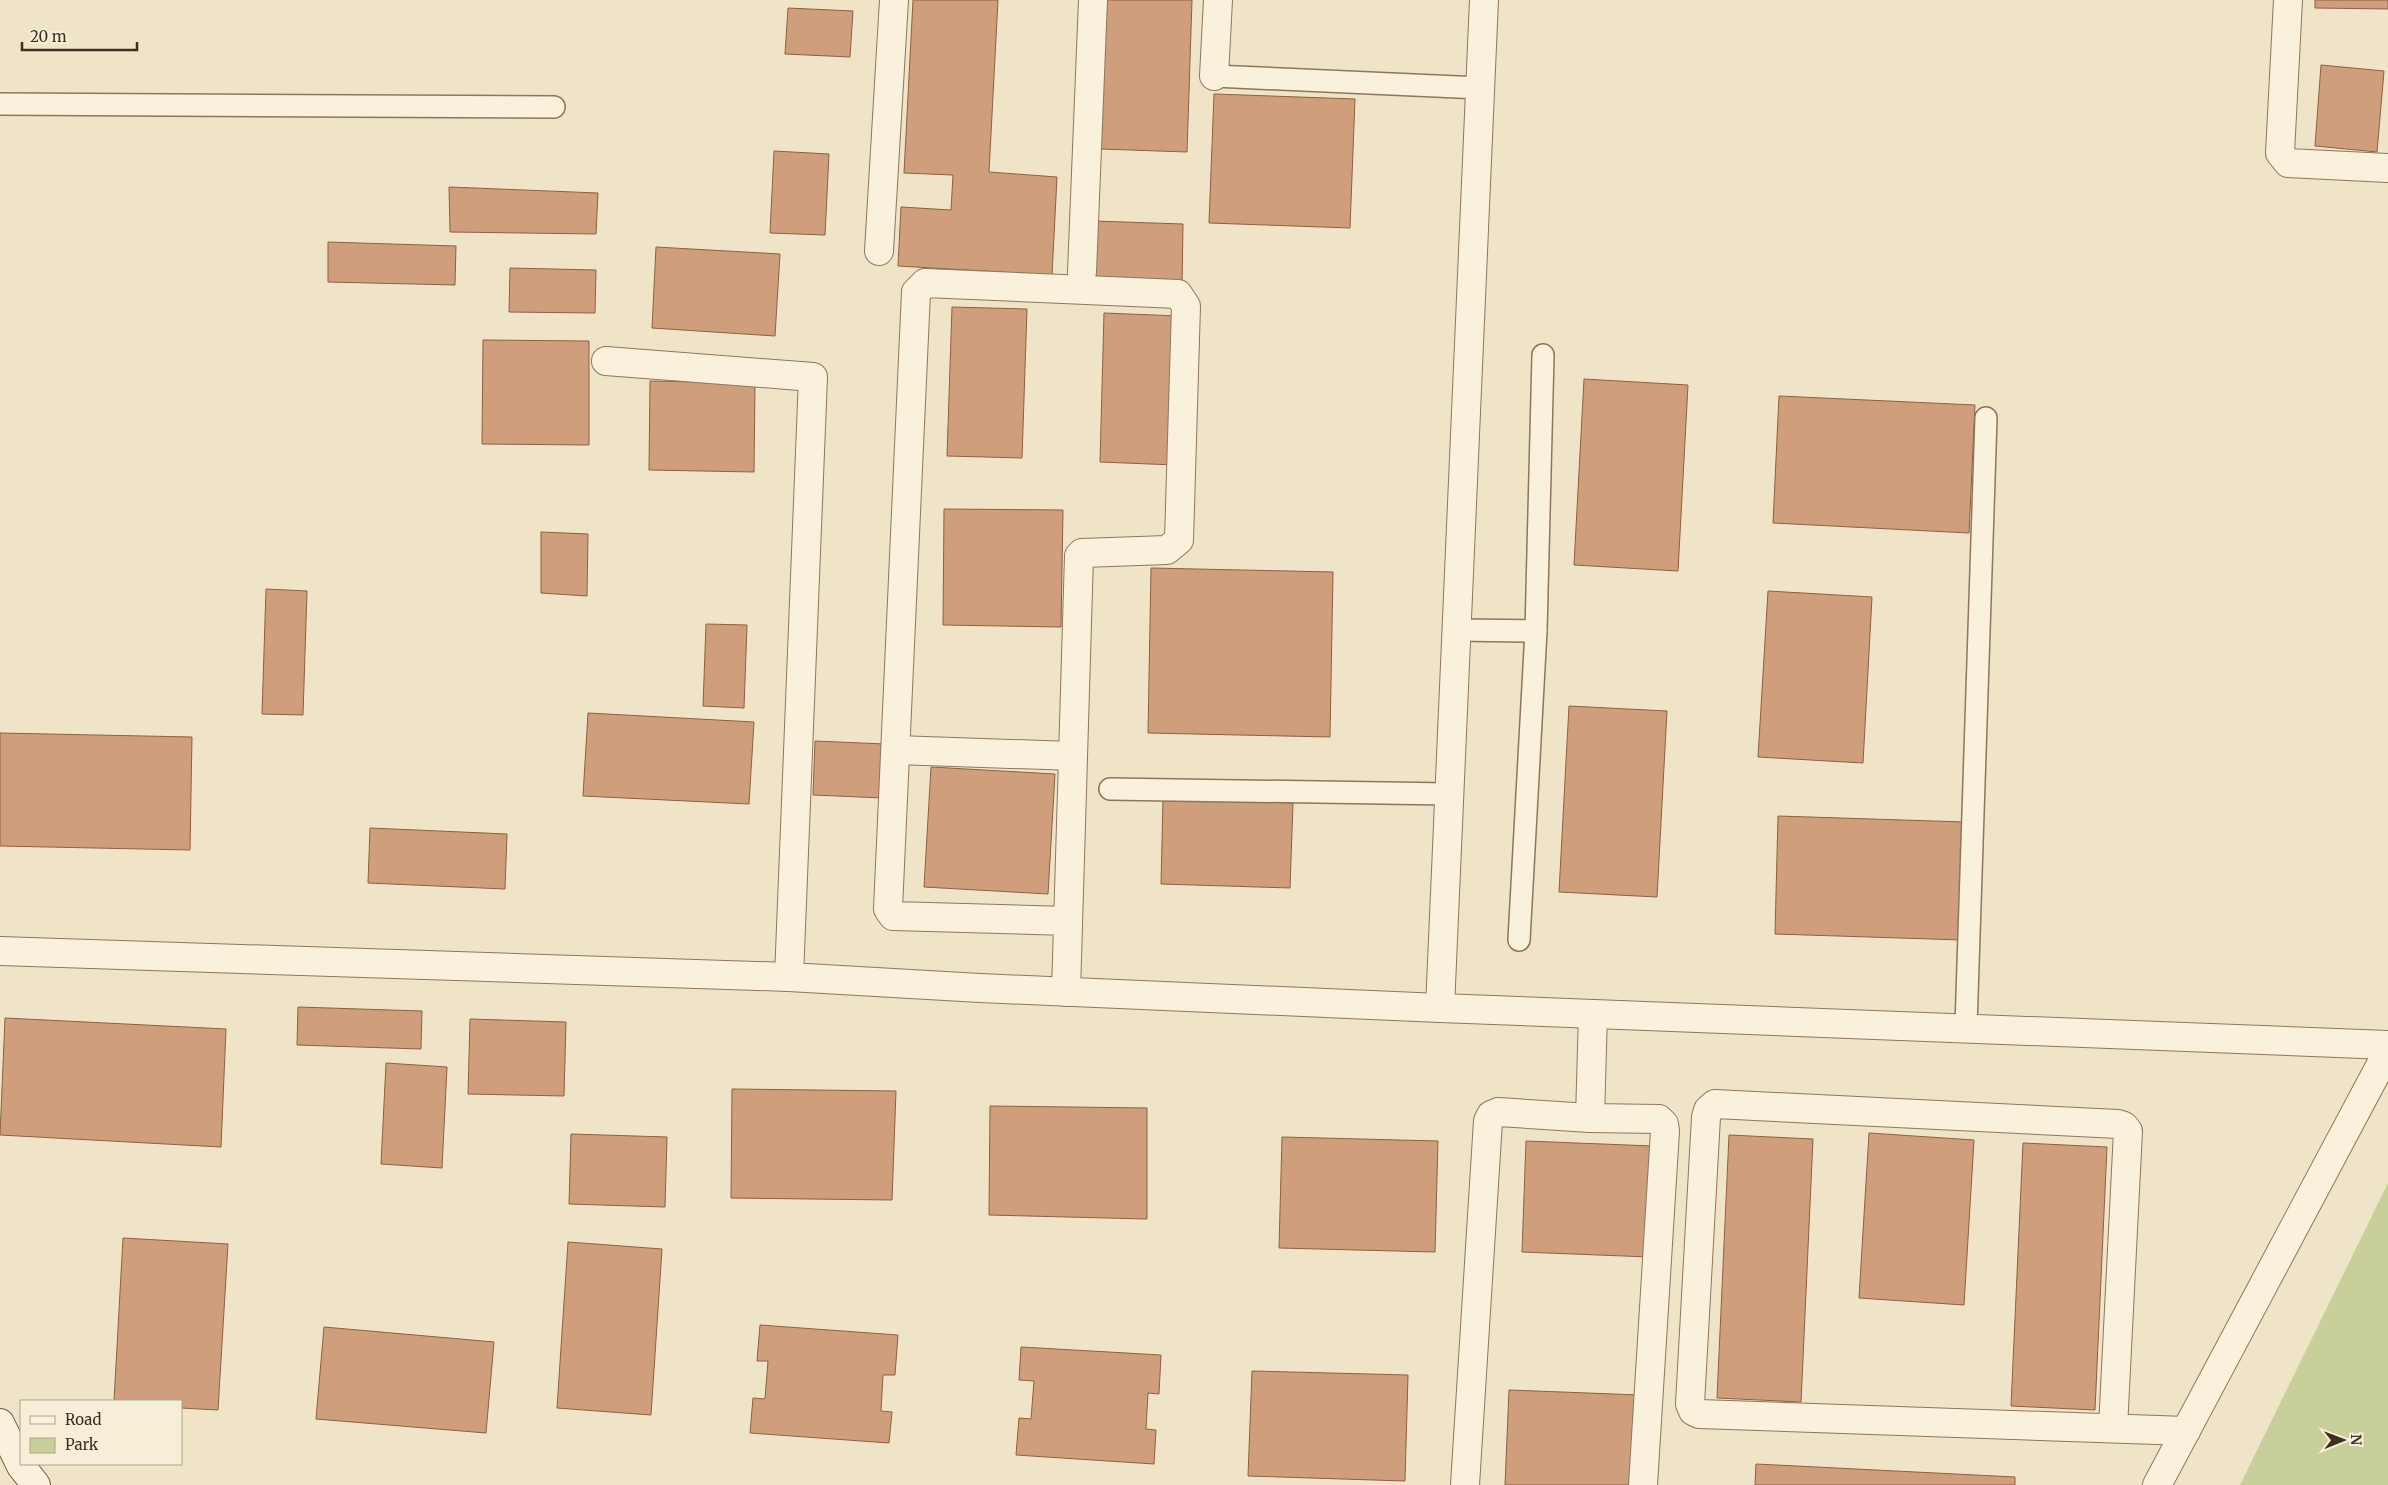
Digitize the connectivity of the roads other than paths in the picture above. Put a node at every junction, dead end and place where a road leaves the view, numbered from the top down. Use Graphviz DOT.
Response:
graph roads {
  1 [pos="894,0"];
  2 [pos="1093,0"];
  3 [pos="1218,0"];
  4 [pos="1484,0"];
  5 [pos="2288,0"];
  6 [pos="1214,76"];
  7 [pos="1480,88"];
  8 [pos="0,104"];
  9 [pos="554,107"];
  10 [pos="2388,168"];
  11 [pos="880,251"];
  12 [pos="1082,272"];
  13 [pos="1543,355"];
  14 [pos="606,361"];
  15 [pos="1986,418"];
  16 [pos="1456,630"];
  17 [pos="1536,631"];
  18 [pos="896,750"];
  19 [pos="1073,756"];
  20 [pos="1110,789"];
  21 [pos="1449,794"];
  22 [pos="1068,921"];
  23 [pos="1519,940"];
  24 [pos="0,951"];
  25 [pos="789,977"];
  26 [pos="1066,992"];
  27 [pos="1440,1008"];
  28 [pos="1592,1014"];
  29 [pos="1966,1026"];
  30 [pos="2388,1044"];
  31 [pos="2388,1051"];
  32 [pos="1590,1118"];
  33 [pos="0,1423"];
  34 [pos="2113,1428"];
  35 [pos="2186,1431"];
  36 [pos="36,1485"];
  37 [pos="1465,1485"];
  38 [pos="1643,1485"];
  39 [pos="2157,1485"];
  1 -- 11 [label="street"];
  2 -- 12 [label="street"];
  3 -- 6 [label="street"];
  4 -- 7 [label="street"];
  5 -- 10 [label="street"];
  6 -- 7 [label="lane"];
  7 -- 16 [label="street"];
  8 -- 9 [label="lane"];
  13 -- 17 [label="lane"];
  14 -- 25 [label="street"];
  15 -- 29 [label="lane"];
  16 -- 17 [label="lane"];
  16 -- 21 [label="street"];
  17 -- 23 [label="lane"];
  18 -- 19 [label="street"];
  18 -- 19 [label="street"];
  18 -- 22 [label="street"];
  19 -- 22 [label="street"];
  20 -- 21 [label="lane"];
  21 -- 27 [label="street"];
  22 -- 26 [label="street"];
  24 -- 25 [label="street"];
  25 -- 26 [label="street"];
  26 -- 27 [label="street"];
  27 -- 28 [label="street"];
  28 -- 29 [label="street"];
  28 -- 32 [label="street"];
  29 -- 30 [label="street"];
  31 -- 35 [label="street"];
  32 -- 37 [label="street"];
  32 -- 38 [label="street"];
  33 -- 36 [label="street"];
  34 -- 34 [label="street"];
  34 -- 35 [label="street"];
  35 -- 39 [label="street"];
}
